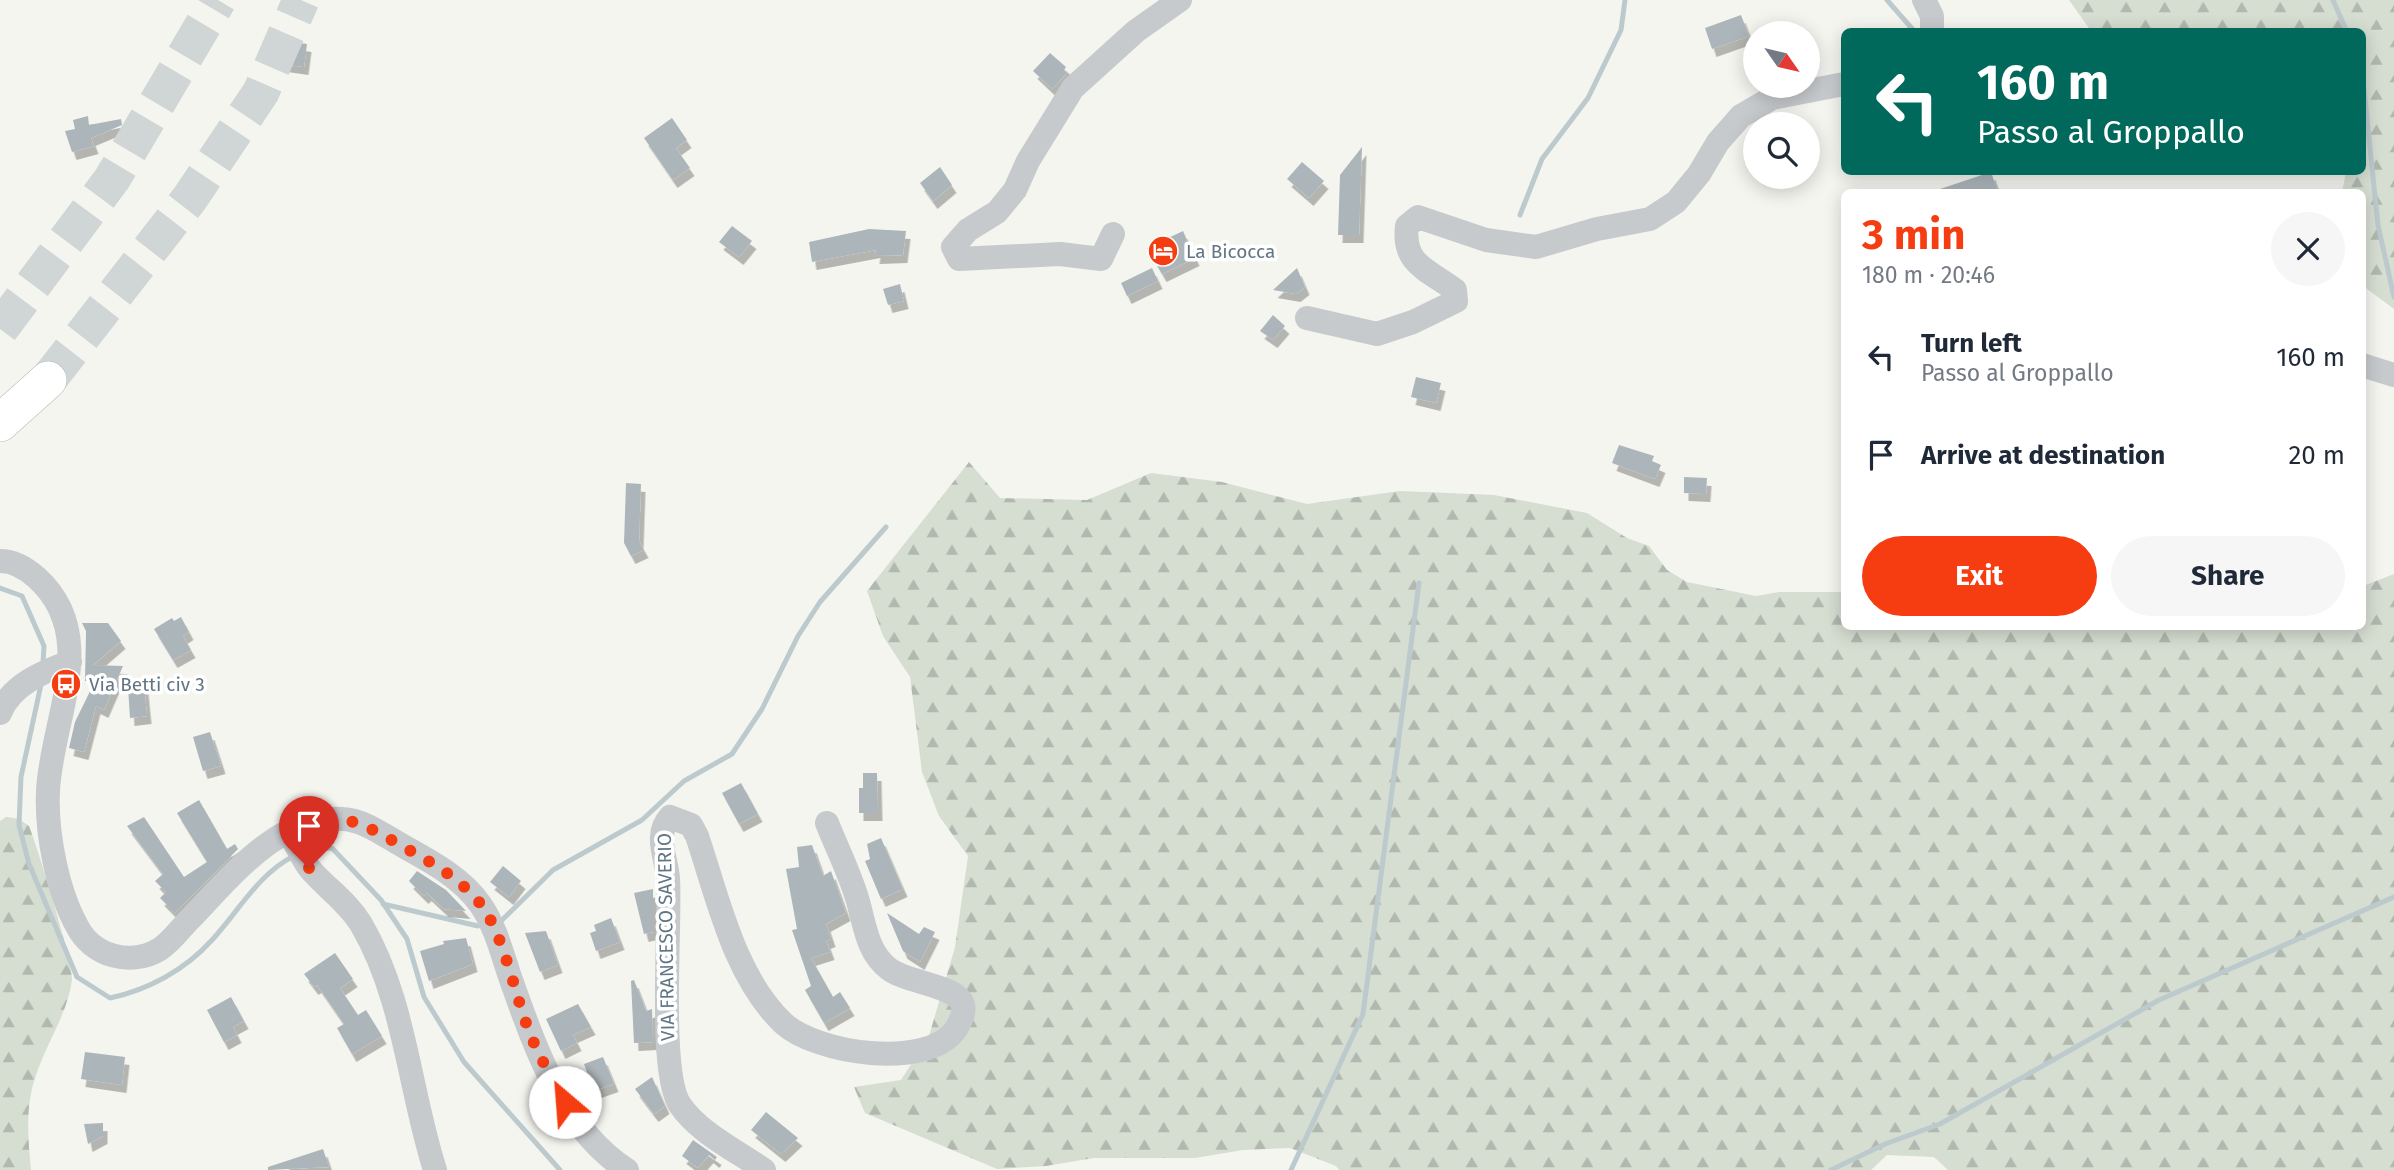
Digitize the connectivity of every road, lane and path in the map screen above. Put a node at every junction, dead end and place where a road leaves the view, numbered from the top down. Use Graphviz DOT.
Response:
graph roads {
  1 [pos="1180,0"];
  2 [pos="1924,0"];
  3 [pos="1932,28"];
  4 [pos="1841,85"];
  5 [pos="1113,234"];
  6 [pos="1307,318"];
  7 [pos="2366,366"];
  8 [pos="2394,375"];
  9 [pos="48,380"];
  10 [pos="1,422"];
  11 [pos="0,561"];
  12 [pos="66,663"];
  13 [pos="0,713"];
  14 [pos="827,823"];
  15 [pos="292,837"];
  16 [pos="435,1170"];
  17 [pos="627,1170"];
  18 [pos="764,1170"];
  1 -- 5 [label="street"];
  2 -- 3 [label="street"];
  4 -- 6 [label="street"];
  7 -- 8 [label="street"];
  9 -- 10 [label="highway"];
  11 -- 12 [label="street"];
  12 -- 13 [label="street"];
  12 -- 15 [label="street"];
  14 -- 18 [label="street, VIA FRANCESCO SAVERIO"];
  15 -- 16 [label="street"];
  15 -- 17 [label="street"];
}
